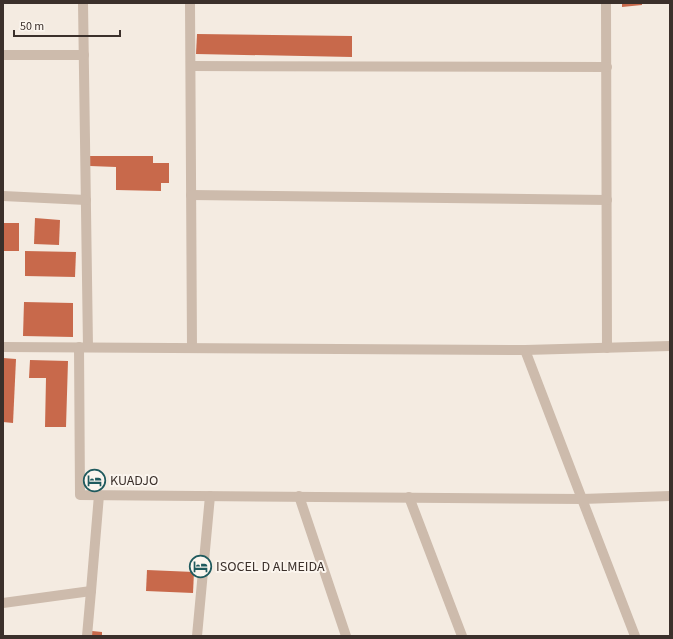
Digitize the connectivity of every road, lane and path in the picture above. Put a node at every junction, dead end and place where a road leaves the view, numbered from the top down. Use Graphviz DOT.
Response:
graph roads {
  1 [pos="83,3"];
  2 [pos="190,3"];
  3 [pos="606,3"];
  4 [pos="3,55"];
  5 [pos="84,55"];
  6 [pos="191,66"];
  7 [pos="606,67"];
  8 [pos="191,195"];
  9 [pos="3,196"];
  10 [pos="86,200"];
  11 [pos="607,200"];
  12 [pos="670,346"];
  13 [pos="3,347"];
  14 [pos="84,347"];
  15 [pos="192,348"];
  16 [pos="607,348"];
  17 [pos="525,350"];
  18 [pos="99,494"];
  19 [pos="210,496"];
  20 [pos="299,496"];
  21 [pos="670,496"];
  22 [pos="409,497"];
  23 [pos="582,499"];
  24 [pos="91,591"];
  25 [pos="3,603"];
  26 [pos="87,636"];
  27 [pos="197,636"];
  28 [pos="346,636"];
  29 [pos="462,636"];
  30 [pos="635,636"];
  1 -- 5 [label="street"];
  2 -- 6 [label="street"];
  3 -- 7 [label="street"];
  4 -- 5 [label="street"];
  5 -- 10 [label="street"];
  6 -- 7 [label="street"];
  6 -- 8 [label="street"];
  7 -- 11 [label="street"];
  8 -- 11 [label="street"];
  8 -- 15 [label="street"];
  9 -- 10 [label="street"];
  10 -- 14 [label="street"];
  11 -- 16 [label="street"];
  12 -- 16 [label="street"];
  13 -- 14 [label="street"];
  14 -- 15 [label="street"];
  14 -- 18 [label="street"];
  15 -- 17 [label="street"];
  16 -- 17 [label="street"];
  17 -- 23 [label="street"];
  18 -- 19 [label="street"];
  18 -- 24 [label="street"];
  19 -- 20 [label="street"];
  19 -- 27 [label="street"];
  20 -- 22 [label="street"];
  20 -- 28 [label="street"];
  21 -- 23 [label="street"];
  22 -- 23 [label="street"];
  22 -- 29 [label="street"];
  23 -- 30 [label="street"];
  24 -- 25 [label="street"];
  24 -- 26 [label="street"];
}
